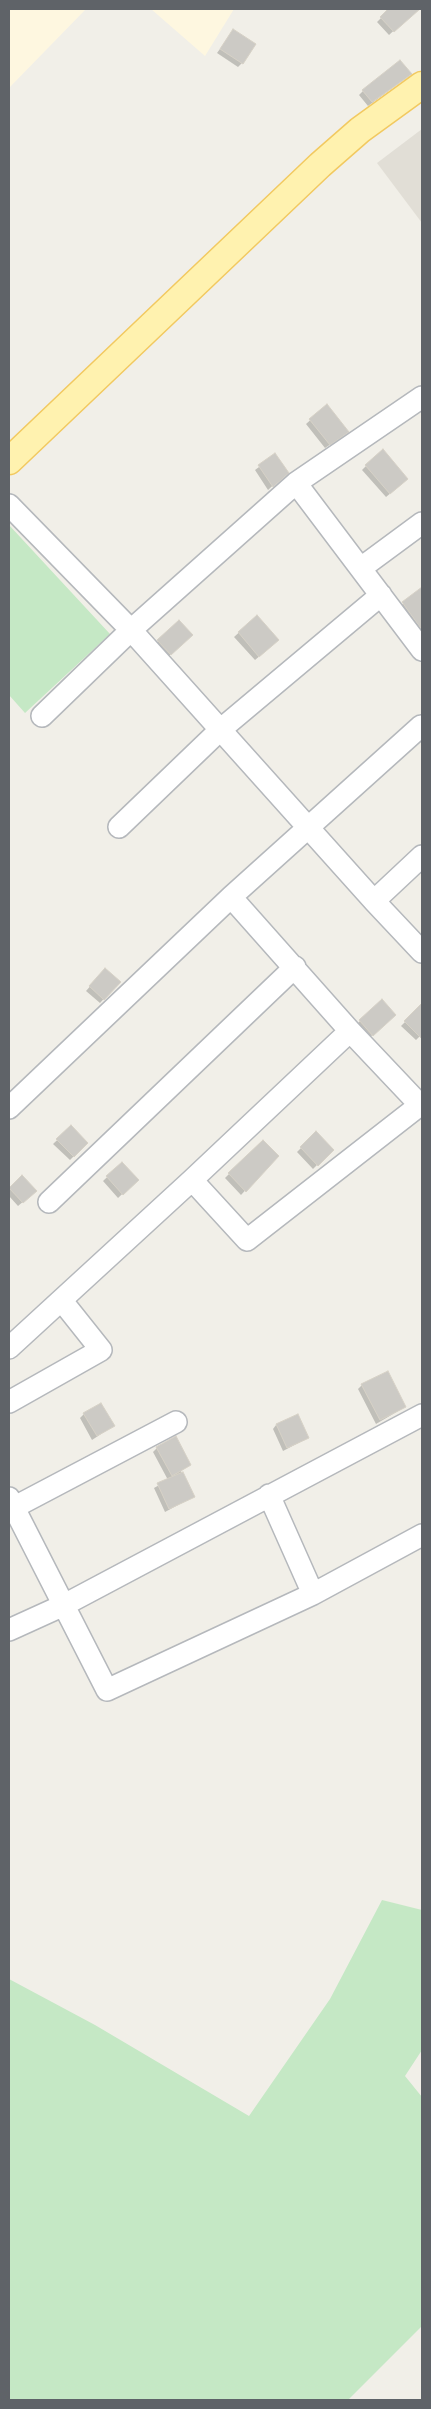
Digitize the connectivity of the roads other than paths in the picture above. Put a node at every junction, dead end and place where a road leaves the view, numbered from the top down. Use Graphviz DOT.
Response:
graph roads {
  1 [pos="422,85"];
  2 [pos="422,397"];
  3 [pos="9,461"];
  4 [pos="296,482"];
  5 [pos="9,505"];
  6 [pos="422,523"];
  7 [pos="361,568"];
  8 [pos="382,595"];
  9 [pos="131,630"];
  10 [pos="422,650"];
  11 [pos="42,716"];
  12 [pos="422,727"];
  13 [pos="220,730"];
  14 [pos="120,826"];
  15 [pos="307,827"];
  16 [pos="422,856"];
  17 [pos="231,897"];
  18 [pos="374,902"];
  19 [pos="422,952"];
  20 [pos="295,968"];
  21 [pos="350,1031"];
  22 [pos="9,1108"];
  23 [pos="192,1180"];
  24 [pos="49,1202"];
  25 [pos="62,1301"];
  26 [pos="9,1348"];
  27 [pos="9,1402"];
  28 [pos="422,1415"];
  29 [pos="176,1422"];
  30 [pos="269,1495"];
  31 [pos="10,1506"];
  32 [pos="422,1535"];
  33 [pos="313,1594"];
  34 [pos="64,1605"];
  35 [pos="9,1630"];
  1 -- 3 [label="main road"];
  2 -- 4 [label="street"];
  4 -- 7 [label="street"];
  4 -- 9 [label="street"];
  5 -- 9 [label="street"];
  6 -- 7 [label="street"];
  7 -- 8 [label="street"];
  8 -- 10 [label="street"];
  8 -- 13 [label="street"];
  9 -- 11 [label="street"];
  9 -- 13 [label="street"];
  12 -- 15 [label="street"];
  13 -- 14 [label="street"];
  13 -- 15 [label="street"];
  15 -- 17 [label="street"];
  15 -- 18 [label="street"];
  16 -- 18 [label="street"];
  17 -- 20 [label="street"];
  17 -- 22 [label="street"];
  18 -- 19 [label="street"];
  20 -- 21 [label="street"];
  20 -- 24 [label="street"];
  21 -- 23 [label="street"];
  21 -- 23 [label="street"];
  23 -- 25 [label="street"];
  25 -- 26 [label="street"];
  25 -- 27 [label="street"];
  28 -- 30 [label="street"];
  29 -- 31 [label="street"];
  30 -- 33 [label="street"];
  30 -- 34 [label="street"];
  31 -- 34 [label="street"];
  32 -- 33 [label="street"];
  33 -- 34 [label="street"];
  34 -- 35 [label="street"];
}
